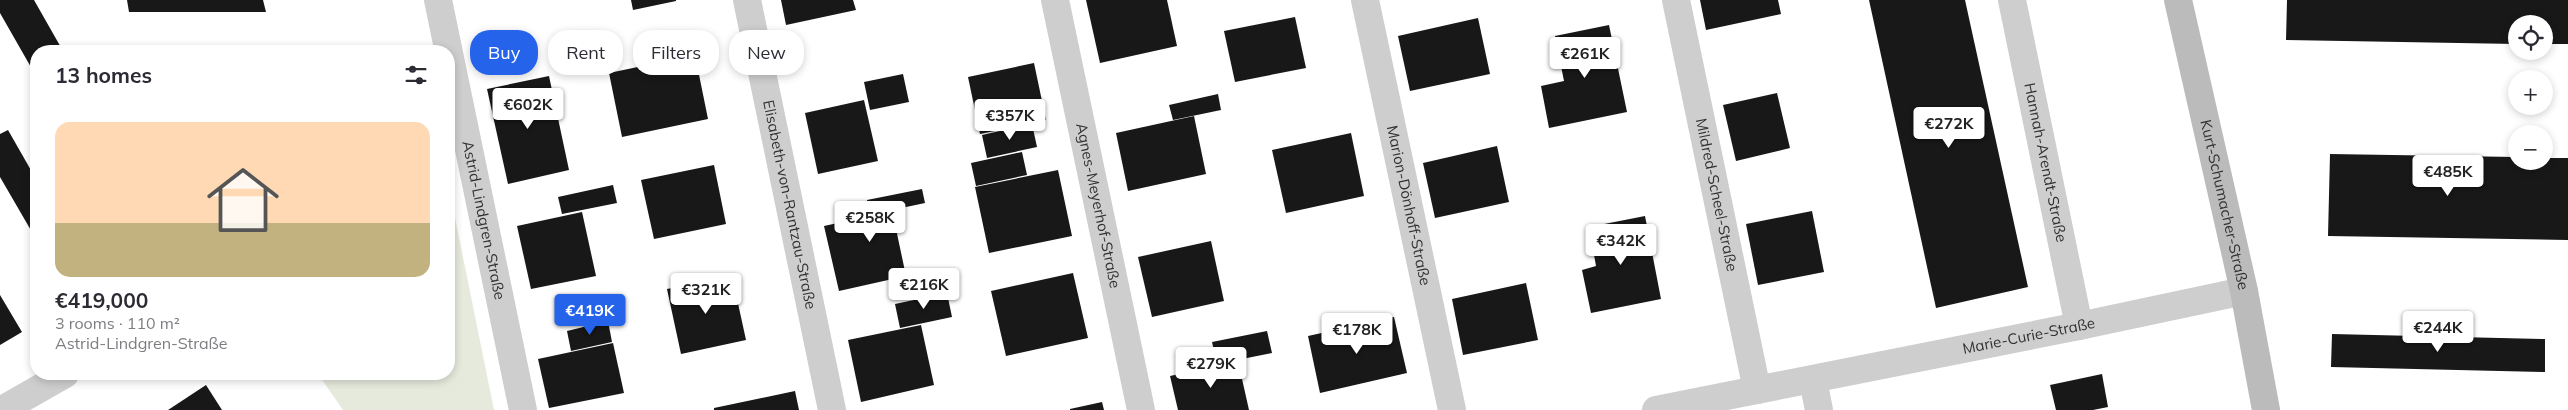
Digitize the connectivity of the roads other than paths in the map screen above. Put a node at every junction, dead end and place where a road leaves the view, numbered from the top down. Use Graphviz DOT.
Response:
graph roads {
  1 [pos="438,0"];
  2 [pos="747,0"];
  3 [pos="1055,0"];
  4 [pos="1365,0"];
  5 [pos="1676,0"];
  6 [pos="2012,0"];
  7 [pos="2178,0"];
  8 [pos="447,45"];
  9 [pos="455,82"];
  10 [pos="2244,291"];
  11 [pos="2079,326"];
  12 [pos="54,380"];
  13 [pos="1813,380"];
  14 [pos="1757,390"];
  15 [pos="2,410"];
  16 [pos="523,410"];
  17 [pos="832,410"];
  18 [pos="1141,410"];
  19 [pos="1452,410"];
  20 [pos="1656,410"];
  21 [pos="1820,410"];
  22 [pos="2266,410"];
  1 -- 8 [label="street, Astrid-Lindgren-Straße"];
  2 -- 17 [label="street, Elisabeth-von-Rantzau-Straße"];
  3 -- 18 [label="street, Agnes-Meyerhof-Straße"];
  4 -- 19 [label="street, Marion-Dönhoff-Straße"];
  5 -- 14 [label="street, Mildred-Scheel-Straße"];
  6 -- 11 [label="street, Hannah-Arendt-Straße"];
  7 -- 10 [label="main road, Kurt-Schumacher-Straße"];
  9 -- 16 [label="street, Astrid-Lindgren-Straße"];
  10 -- 11 [label="street, Marie-Curie-Straße"];
  10 -- 22 [label="main road, Kurt-Schumacher-Straße"];
  11 -- 13 [label="street, Marie-Curie-Straße"];
  12 -- 15 [label="street"];
  13 -- 14 [label="street, Marie-Curie-Straße"];
  13 -- 21 [label="street"];
  14 -- 20 [label="street, Marie-Curie-Straße"];
}
